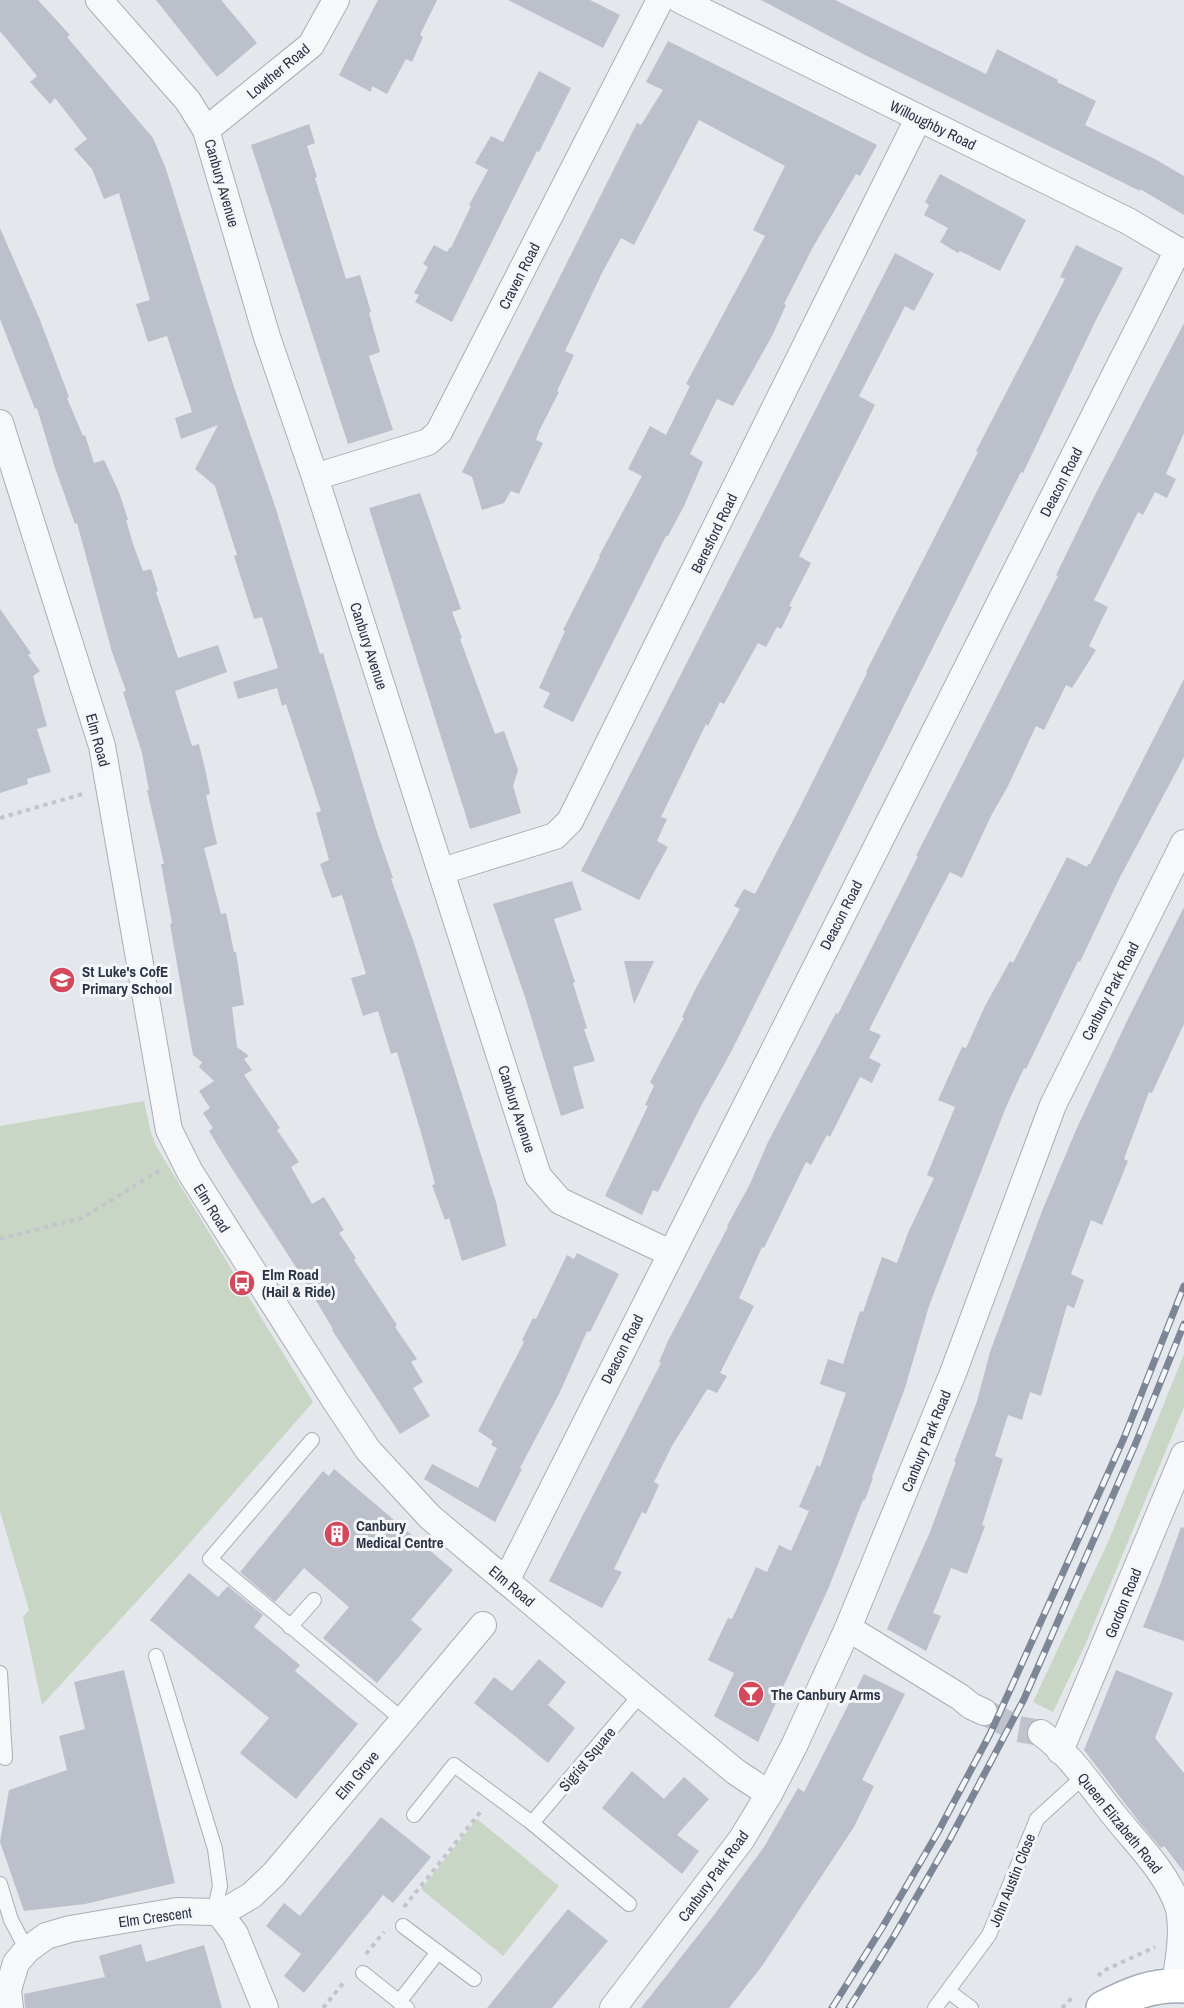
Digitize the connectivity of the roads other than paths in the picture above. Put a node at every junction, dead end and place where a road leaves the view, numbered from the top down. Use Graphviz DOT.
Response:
graph roads {
  1 [pos="99,0"];
  2 [pos="336,0"];
  3 [pos="660,0"];
  4 [pos="680,0"];
  5 [pos="918,118"];
  6 [pos="206,130"];
  7 [pos="1181,252"];
  8 [pos="0,423"];
  9 [pos="315,477"];
  10 [pos="1184,843"];
  11 [pos="442,871"];
  12 [pos="670,1253"];
  13 [pos="312,1440"];
  14 [pos="1184,1455"];
  15 [pos="506,1581"];
  16 [pos="314,1600"];
  17 [pos="483,1624"];
  18 [pos="290,1627"];
  19 [pos="848,1628"];
  20 [pos="156,1656"];
  21 [pos="0,1673"];
  22 [pos="641,1694"];
  23 [pos="1,1706"];
  24 [pos="984,1712"];
  25 [pos="403,1720"];
  26 [pos="1041,1733"];
  27 [pos="1060,1751"];
  28 [pos="5,1758"];
  29 [pos="1083,1777"];
  30 [pos="769,1794"];
  31 [pos="414,1815"];
  32 [pos="532,1823"];
  33 [pos="0,1884"];
  34 [pos="629,1905"];
  35 [pos="217,1913"];
  36 [pos="403,1926"];
  37 [pos="27,1950"];
  38 [pos="438,1952"];
  39 [pos="358,1969"];
  40 [pos="474,1979"];
  41 [pos="1179,1986"];
  42 [pos="948,1991"];
  43 [pos="6,1995"];
  44 [pos="403,2005"];
  45 [pos="265,2008"];
  46 [pos="613,2008"];
  47 [pos="935,2008"];
  48 [pos="971,2008"];
  49 [pos="1103,2008"];
  1 -- 6 [label="street, Canbury Avenue"];
  2 -- 6 [label="street, Lowther Road"];
  3 -- 9 [label="street, Craven Road"];
  4 -- 5 [label="street, Willoughby Road"];
  5 -- 7 [label="street, Willoughby Road"];
  5 -- 11 [label="street, Beresford Road"];
  6 -- 9 [label="street, Canbury Avenue"];
  7 -- 12 [label="street, Deacon Road"];
  8 -- 15 [label="street, Elm Road"];
  9 -- 11 [label="street, Canbury Avenue"];
  10 -- 19 [label="street, Canbury Park Road"];
  11 -- 12 [label="street, Canbury Avenue"];
  12 -- 15 [label="street, Deacon Road"];
  13 -- 18 [label="lane"];
  14 -- 27 [label="street, Gordon Road"];
  15 -- 22 [label="street, Elm Road"];
  16 -- 18 [label="lane"];
  17 -- 25 [label="street, Elm Grove"];
  18 -- 25 [label="lane"];
  19 -- 24 [label="street"];
  19 -- 30 [label="street, Canbury Park Road"];
  20 -- 35 [label="lane"];
  21 -- 23 [label="lane"];
  22 -- 30 [label="street, Elm Road"];
  22 -- 32 [label="lane, Sigrist Square"];
  23 -- 28 [label="lane"];
  25 -- 35 [label="street, Elm Grove"];
  26 -- 27 [label="street, Queen Elizabeth Road"];
  27 -- 29 [label="street, Queen Elizabeth Road"];
  29 -- 41 [label="street, Queen Elizabeth Road"];
  29 -- 42 [label="lane, John Austin Close"];
  30 -- 46 [label="street, Canbury Park Road"];
  31 -- 32 [label="lane"];
  32 -- 34 [label="lane"];
  33 -- 37 [label="lane"];
  35 -- 37 [label="street, Elm Crescent"];
  35 -- 45 [label="street"];
  36 -- 38 [label="lane"];
  37 -- 43 [label="street"];
  38 -- 40 [label="lane"];
  38 -- 44 [label="lane"];
  39 -- 44 [label="lane"];
  41 -- 49 [label="main road"];
  42 -- 47 [label="lane, John Austin Close"];
  42 -- 48 [label="lane"];
}
